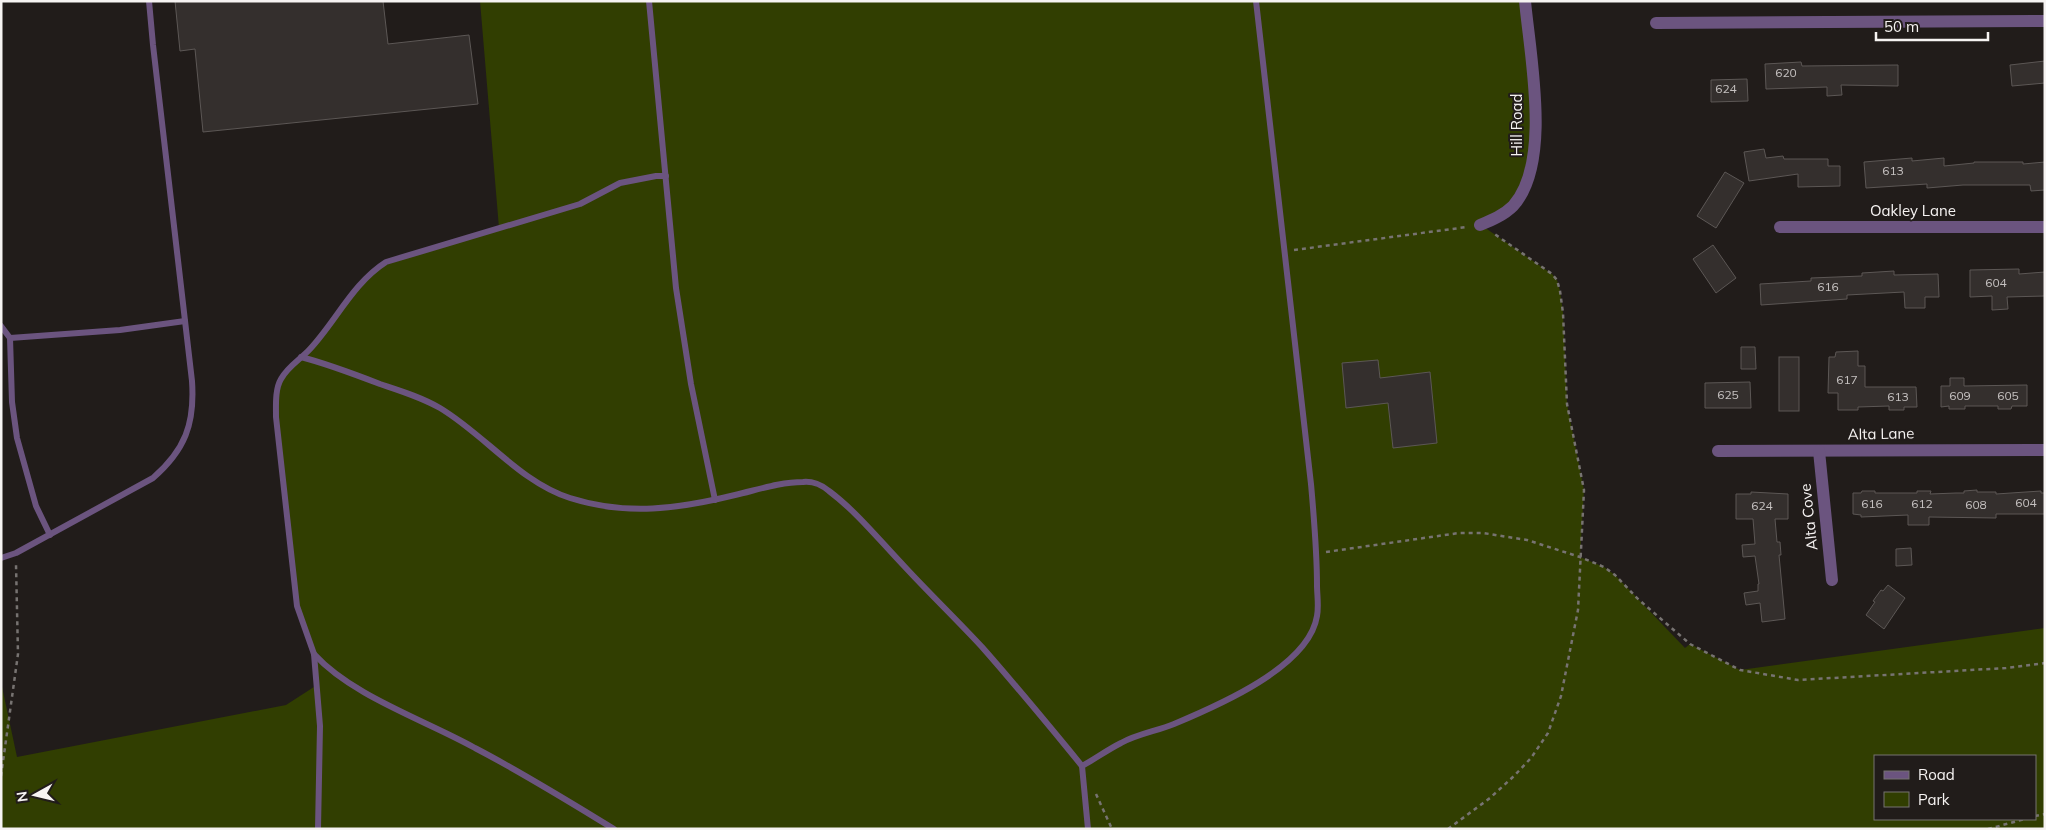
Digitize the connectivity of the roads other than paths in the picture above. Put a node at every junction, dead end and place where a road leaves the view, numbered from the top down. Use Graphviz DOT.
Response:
graph roads {
  1 [pos="149,1"];
  2 [pos="649,1"];
  3 [pos="1256,1"];
  4 [pos="1525,1"];
  5 [pos="2045,21"];
  6 [pos="1656,23"];
  7 [pos="666,176"];
  8 [pos="1480,225"];
  9 [pos="1780,227"];
  10 [pos="2045,227"];
  11 [pos="186,321"];
  12 [pos="1,326"];
  13 [pos="10,338"];
  14 [pos="301,357"];
  15 [pos="2045,450"];
  16 [pos="1819,451"];
  17 [pos="1718,452"];
  18 [pos="714,500"];
  19 [pos="50,535"];
  20 [pos="1,558"];
  21 [pos="1832,580"];
  22 [pos="314,654"];
  23 [pos="1082,766"];
  24 [pos="318,829"];
  25 [pos="614,829"];
  26 [pos="1088,829"];
  1 -- 11 [label="lane"];
  2 -- 7 [label="lane"];
  3 -- 23 [label="lane"];
  4 -- 8 [label="street, Hill Road"];
  5 -- 6 [label="street"];
  7 -- 14 [label="lane"];
  7 -- 18 [label="lane"];
  9 -- 10 [label="street, Oakley Lane"];
  11 -- 13 [label="lane"];
  11 -- 19 [label="lane"];
  12 -- 13 [label="lane"];
  13 -- 19 [label="lane"];
  14 -- 18 [label="lane"];
  14 -- 22 [label="lane"];
  15 -- 16 [label="street, Alta Lane"];
  16 -- 17 [label="street, Alta Lane"];
  16 -- 21 [label="street, Alta Cove"];
  18 -- 23 [label="lane"];
  19 -- 20 [label="lane"];
  22 -- 24 [label="lane"];
  22 -- 25 [label="lane"];
  23 -- 26 [label="lane"];
}
